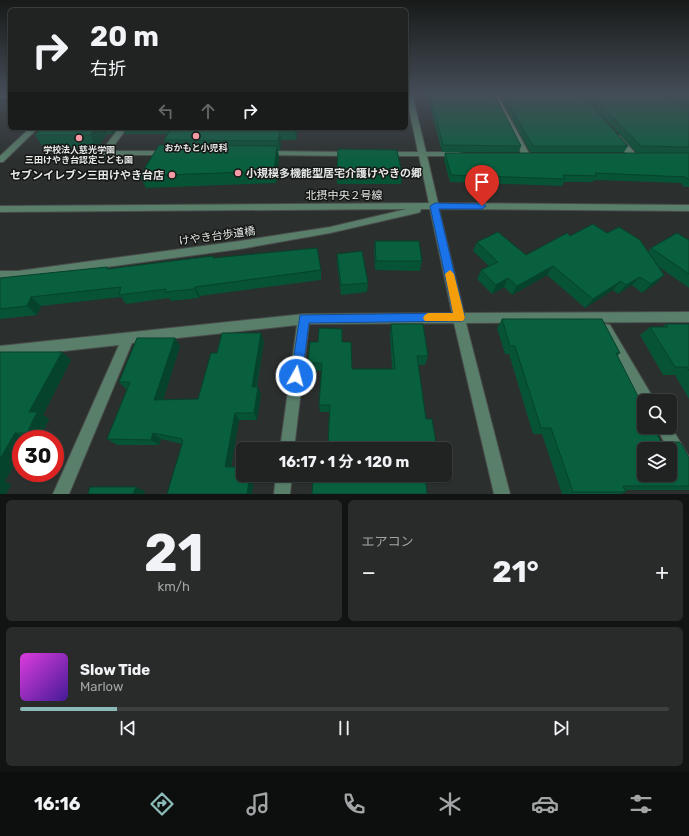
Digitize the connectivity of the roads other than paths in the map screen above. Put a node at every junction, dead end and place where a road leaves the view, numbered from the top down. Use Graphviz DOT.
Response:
graph roads {
  1 [pos="414,117"];
  2 [pos="506,117"];
  3 [pos="32,130"];
  4 [pos="121,130"];
  5 [pos="613,133"];
  6 [pos="176,153"];
  7 [pos="255,153"];
  8 [pos="359,154"];
  9 [pos="375,154"];
  10 [pos="423,154"];
  11 [pos="470,154"];
  12 [pos="526,155"];
  13 [pos="618,156"];
  14 [pos="0,160"];
  15 [pos="435,206"];
  16 [pos="689,208"];
  17 [pos="0,209"];
  18 [pos="0,276"];
  19 [pos="599,317"];
  20 [pos="689,317"];
  21 [pos="304,318"];
  22 [pos="459,318"];
  23 [pos="128,338"];
  24 [pos="0,352"];
  25 [pos="644,394"];
  26 [pos="667,434"];
  27 [pos="288,442"];
  28 [pos="689,471"];
  29 [pos="283,482"];
  30 [pos="61,494"];
  31 [pos="282,494"];
  32 [pos="502,494"];
  1 -- 10 [label="street"];
  2 -- 12 [label="street"];
  3 -- 14 [label="street"];
  4 -- 6 [label="street"];
  5 -- 13 [label="street"];
  7 -- 8 [label="street"];
  9 -- 10 [label="street"];
  10 -- 11 [label="street"];
  10 -- 15 [label="street"];
  15 -- 16 [label="street, 北摂中央２号線"];
  15 -- 17 [label="street, 北摂中央２号線"];
  15 -- 18 [label="street, けやき台歩道橋"];
  15 -- 22 [label="street"];
  19 -- 20 [label="street"];
  19 -- 22 [label="street"];
  19 -- 25 [label="street"];
  21 -- 22 [label="street"];
  21 -- 23 [label="street"];
  21 -- 27 [label="street"];
  22 -- 32 [label="street"];
  23 -- 24 [label="street"];
  23 -- 30 [label="street"];
  26 -- 28 [label="street"];
  29 -- 31 [label="street"];
}
